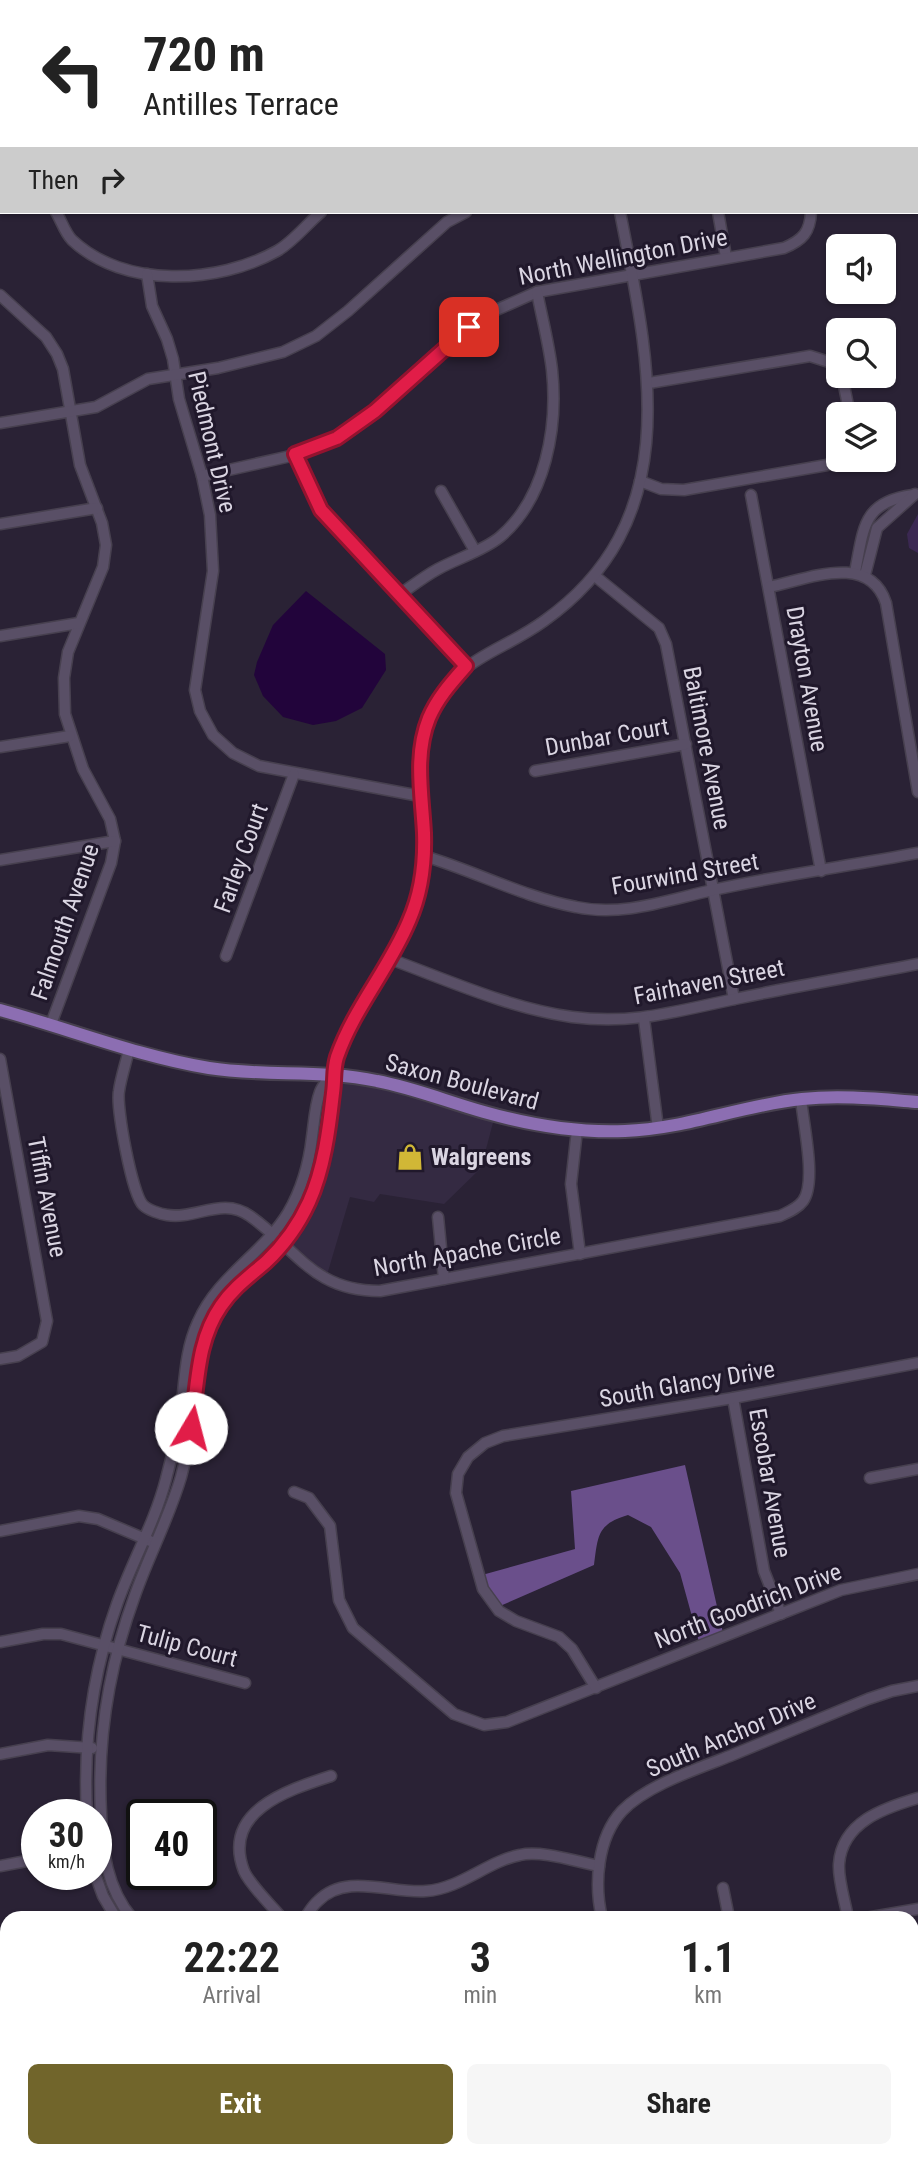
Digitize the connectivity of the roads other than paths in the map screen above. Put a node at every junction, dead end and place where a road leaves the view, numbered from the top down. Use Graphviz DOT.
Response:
graph roads {
  1 [pos="57,214"];
  2 [pos="319,214"];
  3 [pos="462,214"];
  4 [pos="620,214"];
  5 [pos="718,214"];
  6 [pos="811,214"];
  7 [pos="726,257"];
  8 [pos="632,273"];
  9 [pos="147,274"];
  10 [pos="537,292"];
  11 [pos="0,295"];
  12 [pos="826,361"];
  13 [pos="174,374"];
  14 [pos="649,383"];
  15 [pos="71,411"];
  16 [pos="0,424"];
  17 [pos="295,454"];
  18 [pos="826,465"];
  19 [pos="202,476"];
  20 [pos="640,481"];
  21 [pos="442,491"];
  22 [pos="916,493"];
  23 [pos="751,495"];
  24 [pos="97,508"];
  25 [pos="0,524"];
  26 [pos="475,551"];
  27 [pos="595,576"];
  28 [pos="865,576"];
  29 [pos="769,587"];
  30 [pos="398,595"];
  31 [pos="79,623"];
  32 [pos="0,636"];
  33 [pos="466,666"];
  34 [pos="70,736"];
  35 [pos="686,744"];
  36 [pos="0,747"];
  37 [pos="535,771"];
  38 [pos="294,774"];
  39 [pos="918,792"];
  40 [pos="420,796"];
  41 [pos="115,841"];
  42 [pos="918,853"];
  43 [pos="424,856"];
  44 [pos="0,860"];
  45 [pos="821,871"];
  46 [pos="713,890"];
  47 [pos="226,957"];
  48 [pos="390,959"];
  49 [pos="918,964"];
  50 [pos="734,999"];
  51 [pos="0,1010"];
  52 [pos="645,1019"];
  53 [pos="51,1024"];
  54 [pos="129,1049"];
  55 [pos="0,1059"];
  56 [pos="332,1074"];
  57 [pos="2,1085"];
  58 [pos="801,1099"];
  59 [pos="918,1102"];
  60 [pos="658,1128"];
  61 [pos="577,1130"];
  62 [pos="438,1217"];
  63 [pos="272,1235"];
  64 [pos="283,1244"];
  65 [pos="580,1254"];
  66 [pos="444,1279"];
  67 [pos="0,1359"];
  68 [pos="918,1363"];
  69 [pos="733,1398"];
  70 [pos="918,1469"];
  71 [pos="870,1478"];
  72 [pos="294,1492"];
  73 [pos="0,1531"];
  74 [pos="145,1538"];
  75 [pos="156,1544"];
  76 [pos="918,1574"];
  77 [pos="781,1614"];
  78 [pos="0,1642"];
  79 [pos="104,1646"];
  80 [pos="117,1649"];
  81 [pos="245,1683"];
  82 [pos="918,1686"];
  83 [pos="596,1688"];
  84 [pos="87,1748"];
  85 [pos="100,1748"];
  86 [pos="0,1754"];
  87 [pos="331,1776"];
  88 [pos="918,1798"];
  89 [pos="87,1799"];
  90 [pos="100,1799"];
  91 [pos="21,1863"];
  92 [pos="0,1866"];
  93 [pos="599,1867"];
  94 [pos="112,1881"];
  95 [pos="723,1888"];
  96 [pos="101,1890"];
  97 [pos="112,1911"];
  98 [pos="128,1911"];
  99 [pos="276,1911"];
  100 [pos="310,1911"];
  101 [pos="601,1911"];
  102 [pos="728,1911"];
  103 [pos="847,1911"];
  1 -- 9 [label="street"];
  2 -- 9 [label="street"];
  3 -- 13 [label="street"];
  4 -- 8 [label="street"];
  5 -- 7 [label="street"];
  6 -- 7 [label="street, North Wellington Drive"];
  7 -- 8 [label="street, North Wellington Drive"];
  8 -- 10 [label="street, North Wellington Drive"];
  8 -- 14 [label="street"];
  9 -- 13 [label="street, Piedmont Drive"];
  10 -- 17 [label="street, North Wellington Drive"];
  10 -- 26 [label="street"];
  11 -- 15 [label="street, Falmouth Avenue"];
  12 -- 14 [label="street"];
  13 -- 15 [label="street"];
  13 -- 19 [label="street, Piedmont Drive"];
  14 -- 20 [label="street"];
  15 -- 16 [label="street"];
  15 -- 24 [label="street, Falmouth Avenue"];
  17 -- 19 [label="street, North Wellington Drive"];
  17 -- 30 [label="street"];
  18 -- 20 [label="street"];
  19 -- 38 [label="street, Piedmont Drive"];
  20 -- 27 [label="street"];
  21 -- 26 [label="street"];
  22 -- 28 [label="street"];
  23 -- 29 [label="street, Drayton Avenue"];
  24 -- 25 [label="street"];
  24 -- 31 [label="street, Falmouth Avenue"];
  26 -- 30 [label="street"];
  27 -- 33 [label="street"];
  27 -- 35 [label="street, Baltimore Avenue"];
  28 -- 29 [label="street"];
  28 -- 39 [label="street"];
  29 -- 45 [label="street, Drayton Avenue"];
  30 -- 33 [label="street"];
  31 -- 32 [label="street"];
  31 -- 34 [label="street, Falmouth Avenue"];
  33 -- 40 [label="street"];
  34 -- 36 [label="street"];
  34 -- 41 [label="street, Falmouth Avenue"];
  35 -- 37 [label="street, Dunbar Court"];
  35 -- 46 [label="street, Baltimore Avenue"];
  38 -- 40 [label="street, Piedmont Drive"];
  38 -- 47 [label="street, Farley Court"];
  40 -- 43 [label="street"];
  41 -- 44 [label="street"];
  41 -- 53 [label="street, Falmouth Avenue"];
  42 -- 45 [label="street, Fourwind Street"];
  43 -- 46 [label="street, Fourwind Street"];
  43 -- 48 [label="street"];
  45 -- 46 [label="street, Fourwind Street"];
  46 -- 50 [label="street, Baltimore Avenue"];
  48 -- 52 [label="street, Fairhaven Street"];
  48 -- 56 [label="street"];
  49 -- 50 [label="street, Fairhaven Street"];
  50 -- 52 [label="street, Fairhaven Street"];
  51 -- 53 [label="main road, Saxon Boulevard"];
  52 -- 60 [label="street"];
  53 -- 54 [label="main road, Saxon Boulevard"];
  54 -- 56 [label="main road, Saxon Boulevard"];
  54 -- 63 [label="street, North Apache Circle"];
  55 -- 57 [label="street, Tiffin Avenue"];
  56 -- 61 [label="main road, Saxon Boulevard"];
  56 -- 63 [label="street"];
  56 -- 64 [label="street"];
  57 -- 67 [label="street, Tiffin Avenue"];
  58 -- 59 [label="main road, Saxon Boulevard"];
  58 -- 60 [label="main road, Saxon Boulevard"];
  58 -- 65 [label="street, North Apache Circle"];
  60 -- 61 [label="main road, Saxon Boulevard"];
  61 -- 65 [label="street"];
  62 -- 66 [label="street"];
  63 -- 64 [label="street, North Apache Circle"];
  63 -- 74 [label="street"];
  64 -- 66 [label="street, North Apache Circle"];
  64 -- 75 [label="street"];
  65 -- 66 [label="street, North Apache Circle"];
  68 -- 69 [label="street, South Glancy Drive"];
  69 -- 77 [label="street, Escobar Avenue"];
  69 -- 83 [label="street, South Glancy Drive"];
  70 -- 71 [label="street"];
  72 -- 83 [label="street, North Goodrich Drive"];
  73 -- 74 [label="street"];
  74 -- 75 [label="street"];
  74 -- 79 [label="street"];
  75 -- 80 [label="street"];
  76 -- 77 [label="street, North Goodrich Drive"];
  77 -- 83 [label="street, North Goodrich Drive"];
  78 -- 79 [label="street, Tulip Court"];
  79 -- 80 [label="street, Tulip Court"];
  79 -- 84 [label="street"];
  80 -- 81 [label="street, Tulip Court"];
  80 -- 85 [label="street"];
  82 -- 93 [label="street, South Anchor Drive"];
  84 -- 85 [label="street"];
  84 -- 86 [label="street"];
  84 -- 89 [label="street"];
  85 -- 90 [label="street"];
  87 -- 99 [label="street"];
  88 -- 103 [label="street"];
  91 -- 92 [label="street"];
  93 -- 100 [label="street"];
  93 -- 101 [label="street, South Anchor Drive"];
  94 -- 98 [label="street"];
  95 -- 102 [label="street"];
  96 -- 97 [label="street"];
}
